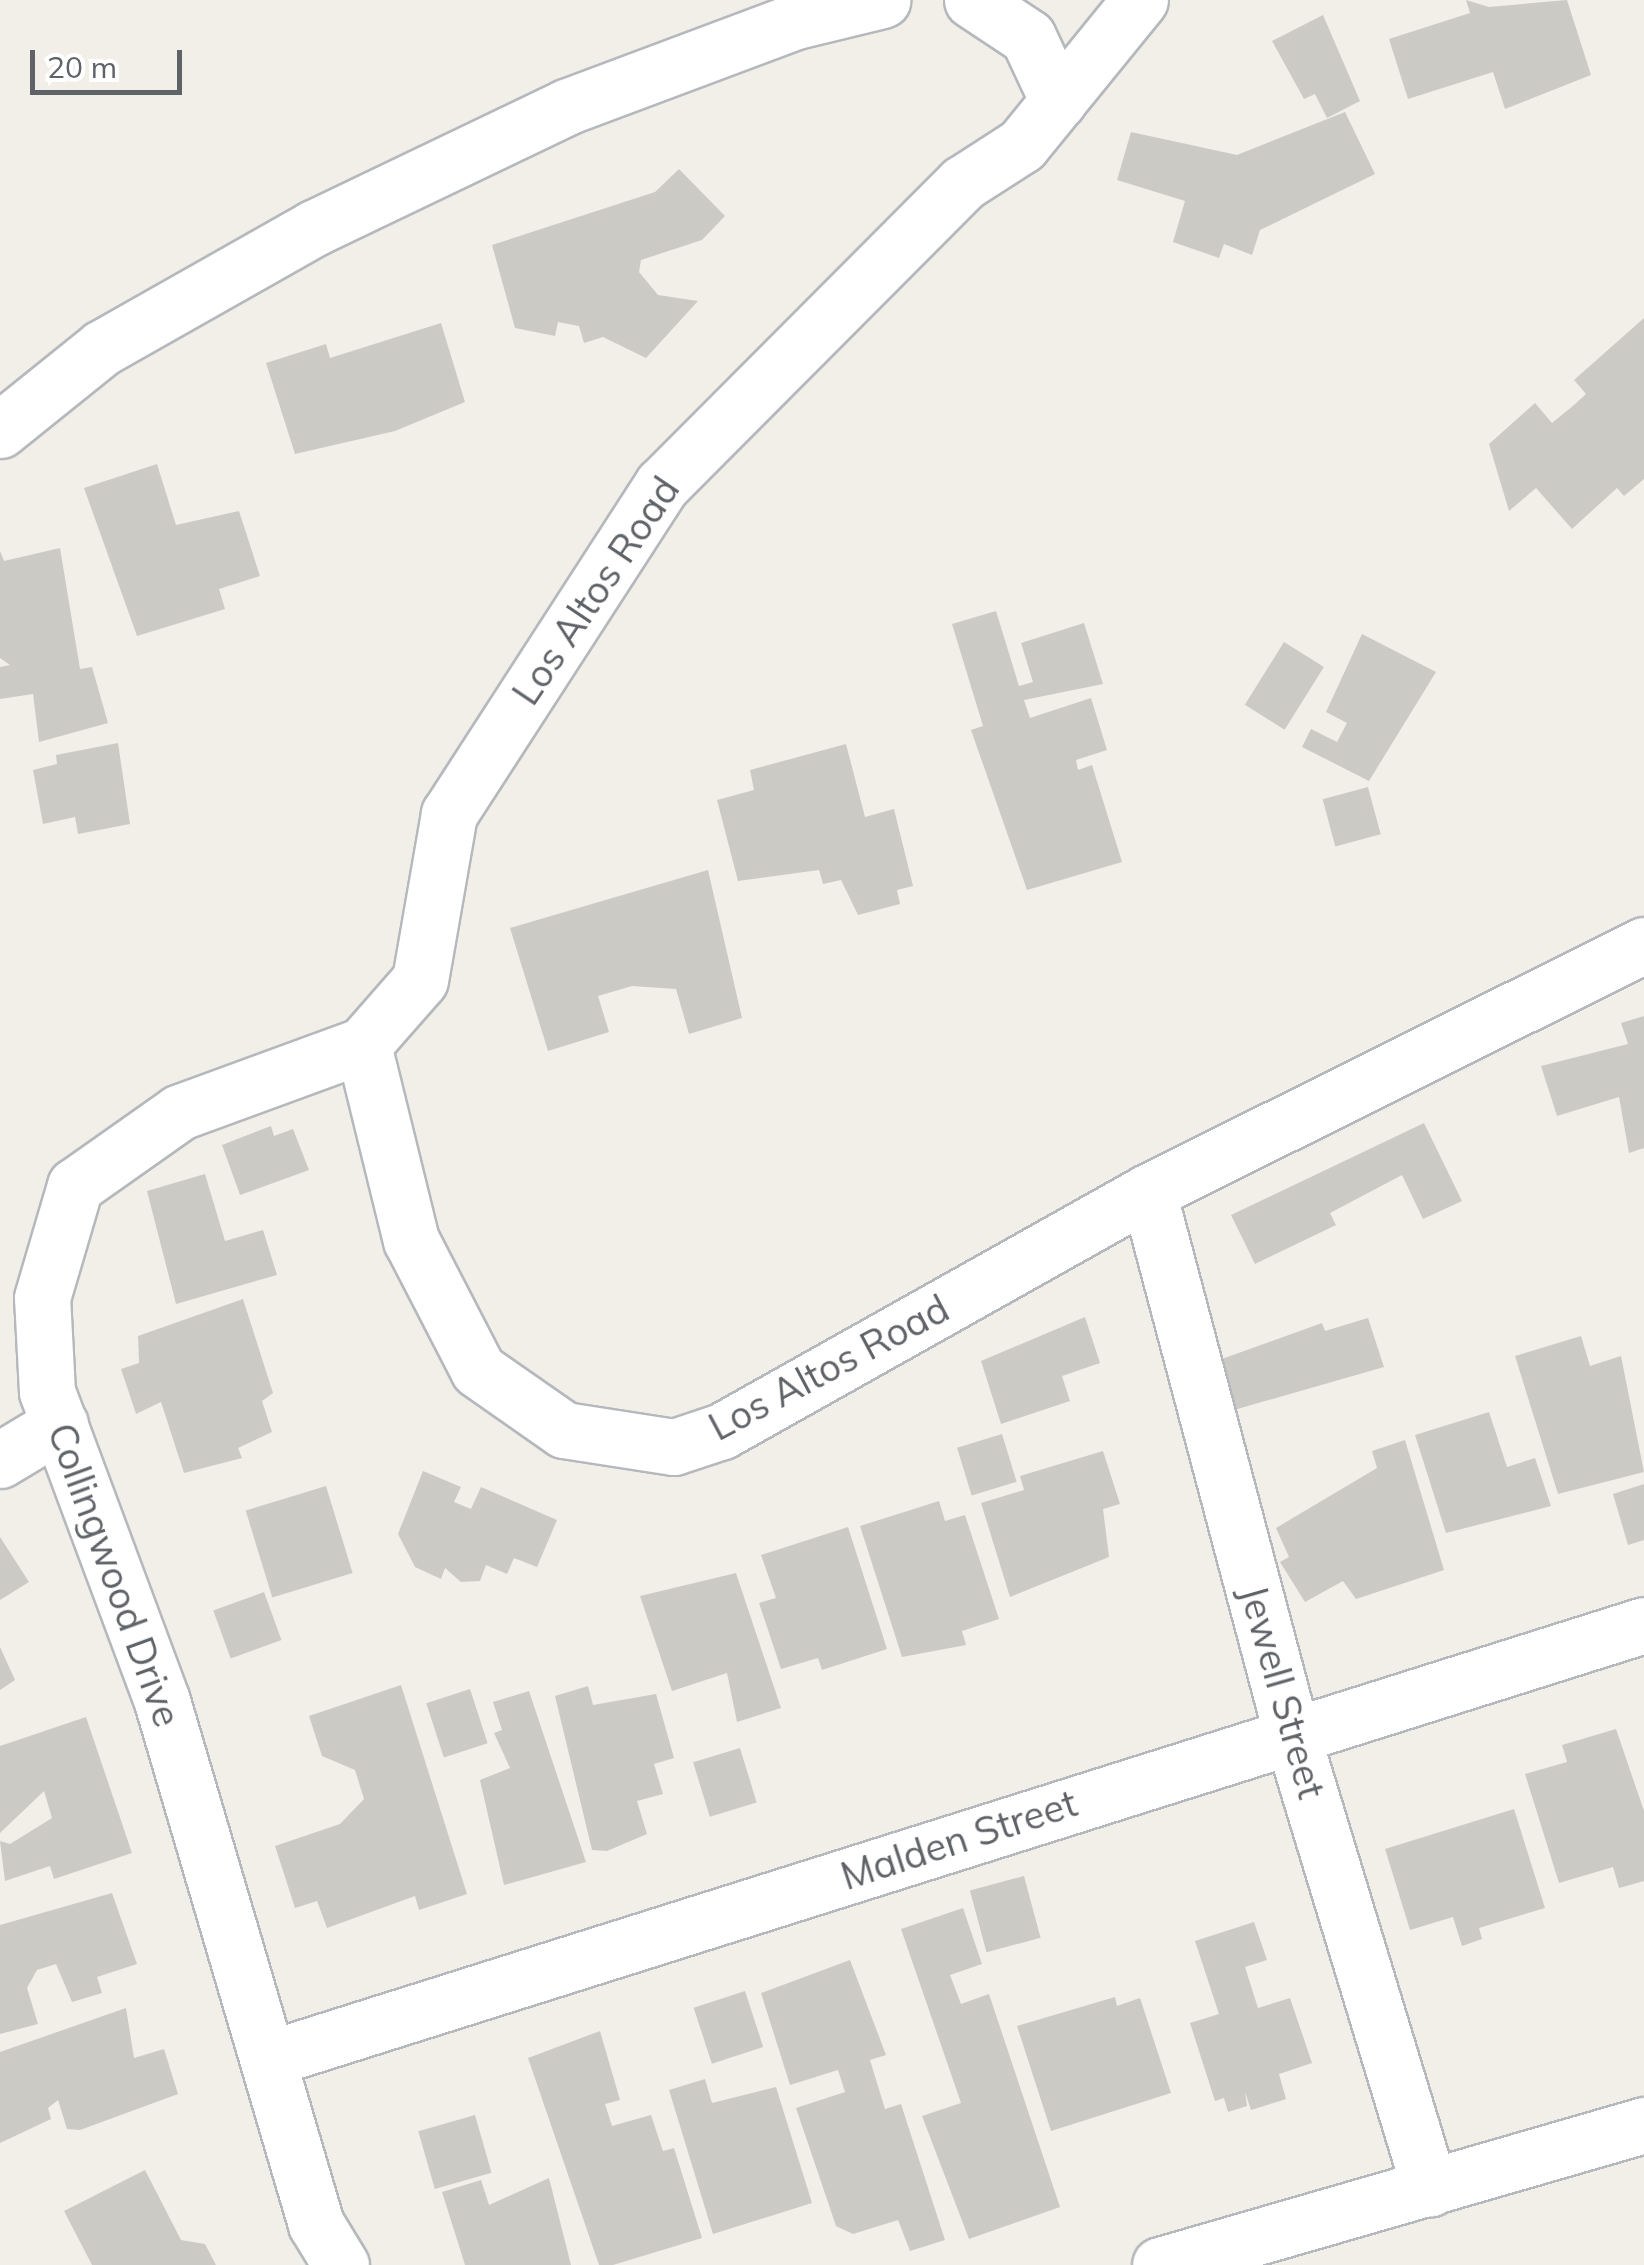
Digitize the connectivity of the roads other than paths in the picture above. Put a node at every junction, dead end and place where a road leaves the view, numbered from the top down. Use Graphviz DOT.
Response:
graph roads {
  1 [pos="882,0"];
  2 [pos="972,0"];
  3 [pos="1140,0"];
  4 [pos="1058,101"];
  5 [pos="0,430"];
  6 [pos="1644,945"];
  7 [pos="363,1045"];
  8 [pos="1148,1192"];
  9 [pos="60,1424"];
  10 [pos="0,1460"];
  11 [pos="1644,1624"];
  12 [pos="1292,1735"];
  13 [pos="274,2058"];
  14 [pos="1644,2126"];
  15 [pos="1430,2188"];
  16 [pos="340,2265"];
  17 [pos="1160,2265"];
  1 -- 5 [label="street"];
  2 -- 4 [label="street"];
  3 -- 4 [label="street, Los Altos Road"];
  4 -- 7 [label="street, Los Altos Road"];
  6 -- 8 [label="street, Los Altos Road"];
  7 -- 8 [label="street, Los Altos Road"];
  7 -- 9 [label="street, Collingwood Drive"];
  8 -- 12 [label="street, Jewell Street"];
  9 -- 10 [label="street"];
  9 -- 13 [label="street, Collingwood Drive"];
  11 -- 12 [label="street, Malden Street"];
  12 -- 13 [label="street, Malden Street"];
  12 -- 15 [label="street, Jewell Street"];
  13 -- 16 [label="street, Collingwood Drive"];
  14 -- 15 [label="street"];
  15 -- 17 [label="street"];
}
